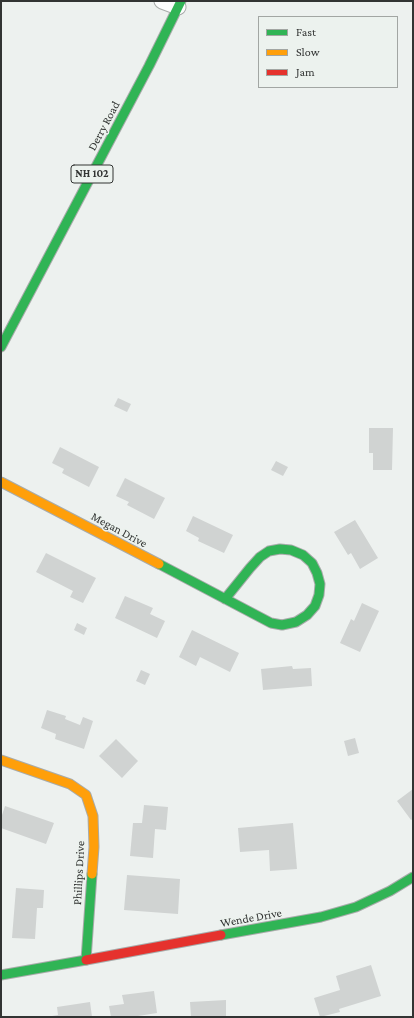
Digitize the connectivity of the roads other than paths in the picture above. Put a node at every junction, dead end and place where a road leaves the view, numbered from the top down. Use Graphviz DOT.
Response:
graph roads {
  1 [pos="162,1"];
  2 [pos="180,4"];
  3 [pos="1,346"];
  4 [pos="1,482"];
  5 [pos="225,599"];
  6 [pos="1,760"];
  7 [pos="413,877"];
  8 [pos="86,960"];
  9 [pos="1,975"];
  1 -- 2 [label="street"];
  2 -- 3 [label="street, Derry Road / NH 102"];
  4 -- 5 [label="street, Megan Drive"];
  5 -- 5 [label="street, Megan Drive"];
  6 -- 8 [label="street, Phillips Drive"];
  7 -- 8 [label="street, Wende Drive"];
  8 -- 9 [label="street"];
}
